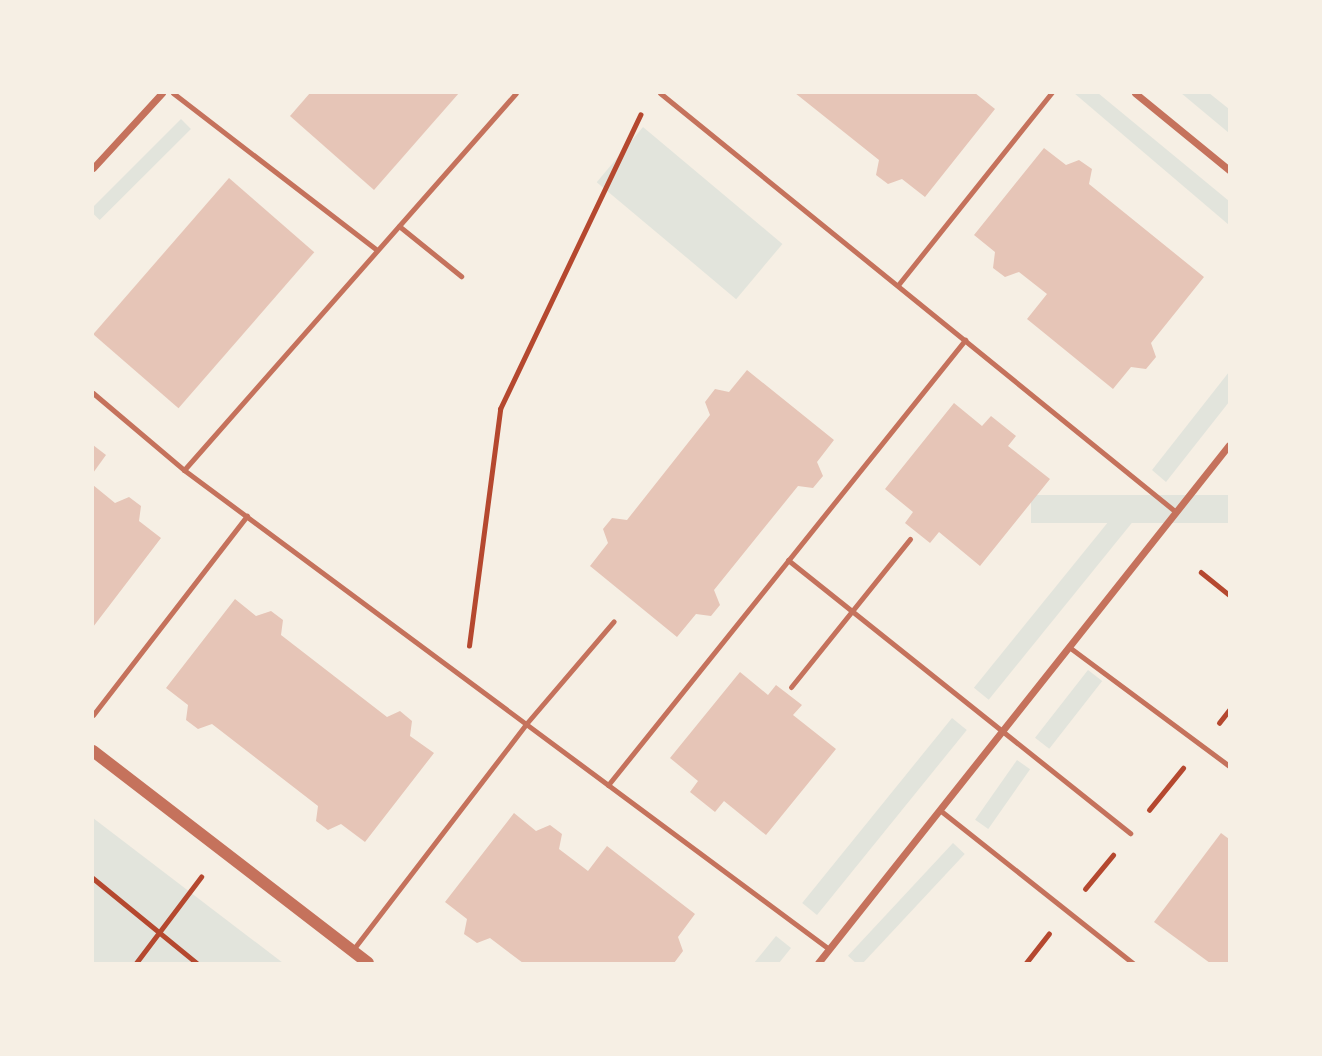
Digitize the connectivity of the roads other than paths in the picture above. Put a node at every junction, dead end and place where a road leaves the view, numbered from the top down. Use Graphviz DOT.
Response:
graph roads {
  1 [pos="162,93"];
  2 [pos="173,93"];
  3 [pos="516,93"];
  4 [pos="660,93"];
  5 [pos="1051,93"];
  6 [pos="1135,93"];
  7 [pos="93,168"];
  8 [pos="1229,170"];
  9 [pos="399,226"];
  10 [pos="377,250"];
  11 [pos="461,276"];
  12 [pos="898,285"];
  13 [pos="965,340"];
  14 [pos="93,393"];
  15 [pos="1229,445"];
  16 [pos="184,470"];
  17 [pos="1176,512"];
  18 [pos="247,516"];
  19 [pos="910,539"];
  20 [pos="788,561"];
  21 [pos="852,611"];
  22 [pos="614,621"];
  23 [pos="1069,647"];
  24 [pos="791,687"];
  25 [pos="93,715"];
  26 [pos="526,724"];
  27 [pos="1002,731"];
  28 [pos="93,751"];
  29 [pos="1229,766"];
  30 [pos="608,785"];
  31 [pos="941,811"];
  32 [pos="1130,834"];
  33 [pos="829,949"];
  34 [pos="352,951"];
  35 [pos="368,963"];
  36 [pos="817,963"];
  37 [pos="1133,963"];
  1 -- 7 [label="street"];
  2 -- 10 [label="lane"];
  3 -- 9 [label="lane"];
  4 -- 12 [label="lane"];
  5 -- 12 [label="lane"];
  6 -- 8 [label="street"];
  9 -- 10 [label="lane"];
  9 -- 11 [label="lane"];
  10 -- 16 [label="lane"];
  12 -- 13 [label="lane"];
  13 -- 17 [label="lane"];
  13 -- 20 [label="lane"];
  14 -- 16 [label="lane"];
  15 -- 17 [label="street"];
  16 -- 18 [label="lane"];
  17 -- 23 [label="street"];
  18 -- 25 [label="lane"];
  18 -- 26 [label="lane"];
  19 -- 21 [label="lane"];
  20 -- 21 [label="lane"];
  20 -- 30 [label="lane"];
  21 -- 24 [label="lane"];
  21 -- 27 [label="lane"];
  22 -- 26 [label="lane"];
  23 -- 27 [label="street"];
  23 -- 29 [label="lane"];
  26 -- 30 [label="lane"];
  26 -- 34 [label="lane"];
  27 -- 31 [label="street"];
  27 -- 32 [label="lane"];
  28 -- 34 [label="street"];
  30 -- 33 [label="lane"];
  31 -- 33 [label="street"];
  31 -- 37 [label="lane"];
  33 -- 36 [label="street"];
  34 -- 35 [label="street"];
}
